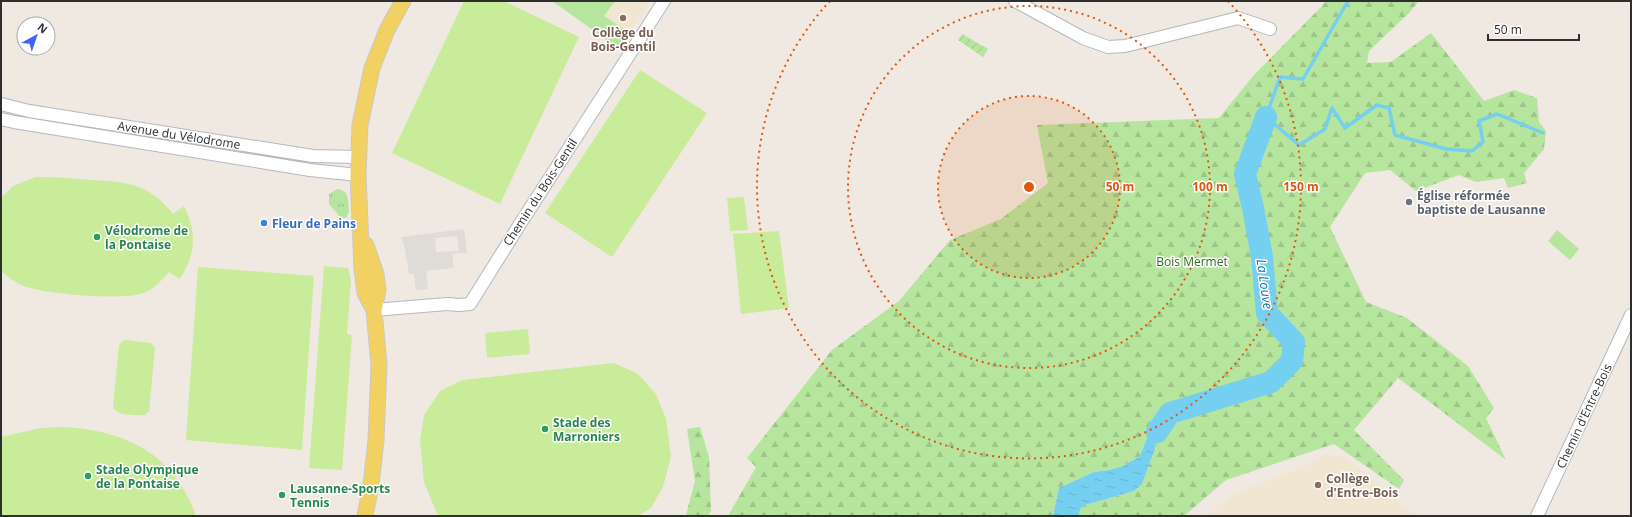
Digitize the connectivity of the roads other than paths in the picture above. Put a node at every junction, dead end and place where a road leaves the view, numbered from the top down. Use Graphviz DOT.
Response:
graph roads {
  1 [pos="403,1"];
  2 [pos="664,1"];
  3 [pos="1015,1"];
  4 [pos="1270,29"];
  5 [pos="1,104"];
  6 [pos="1,119"];
  7 [pos="359,158"];
  8 [pos="358,175"];
  9 [pos="374,310"];
  10 [pos="1631,315"];
  11 [pos="365,516"];
  12 [pos="1537,516"];
  1 -- 7 [label="main road"];
  2 -- 9 [label="street, Chemin du Bois-Gentil"];
  3 -- 4 [label="street"];
  5 -- 7 [label="street, Avenue du Vélodrome"];
  6 -- 8 [label="street, Avenue du Vélodrome"];
  7 -- 8 [label="main road"];
  8 -- 9 [label="main road"];
  9 -- 11 [label="main road"];
  10 -- 12 [label="street, Chemin d'Entre-Bois"];
}
